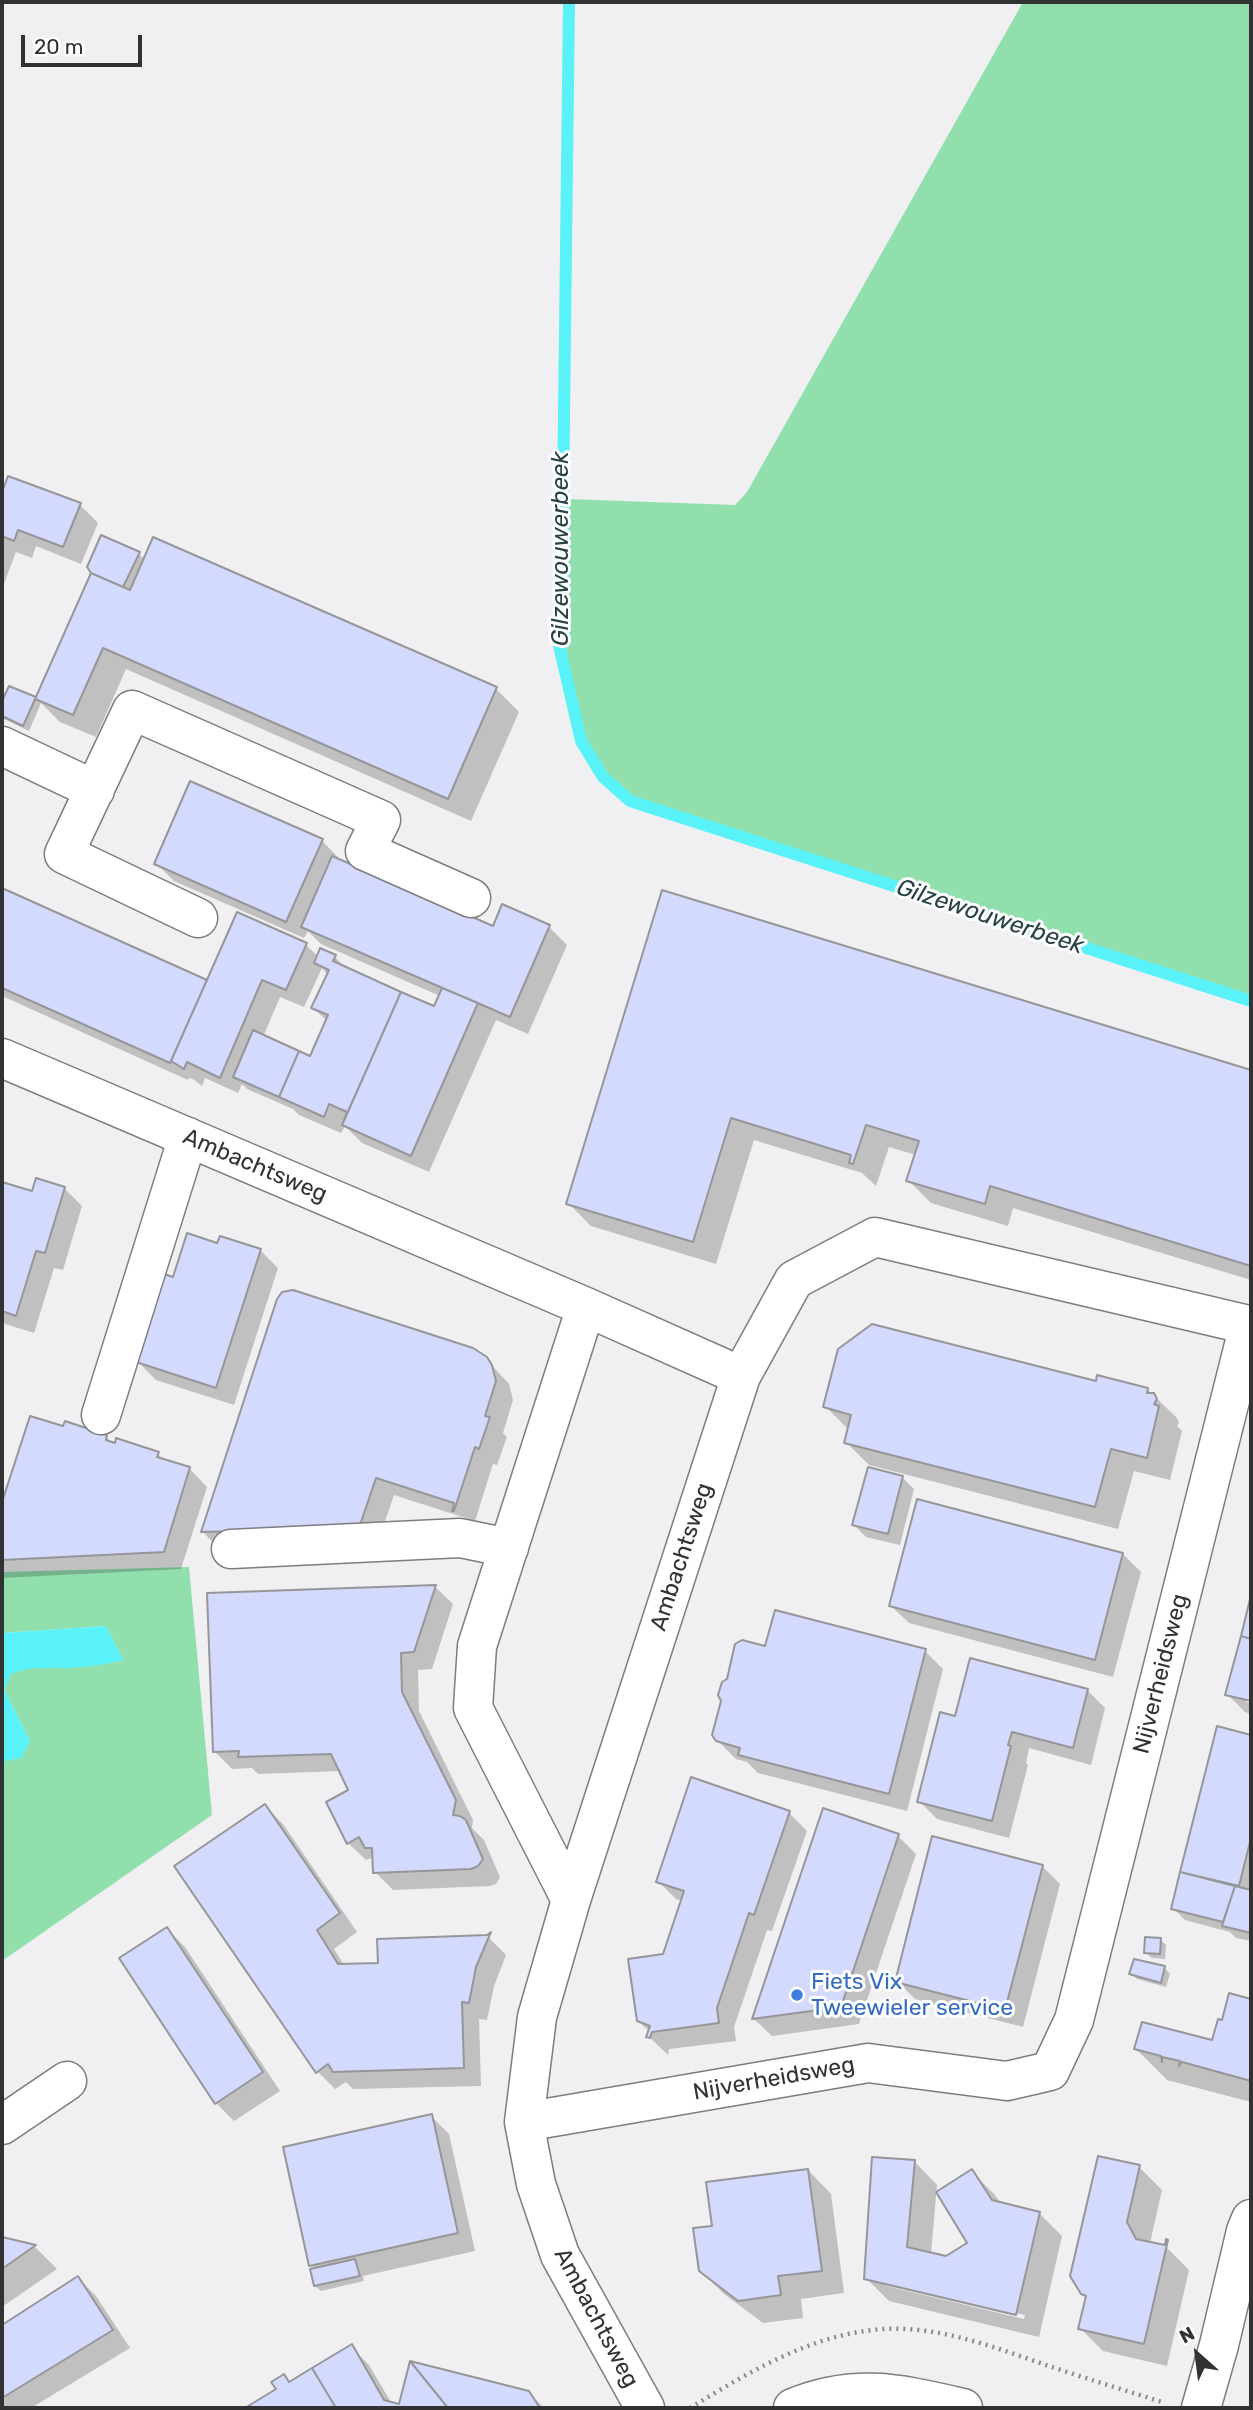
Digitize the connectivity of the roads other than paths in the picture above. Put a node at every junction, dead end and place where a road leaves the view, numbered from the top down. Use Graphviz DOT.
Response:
graph roads {
  1 [pos="2,746"];
  2 [pos="95,790"];
  3 [pos="471,898"];
  4 [pos="198,918"];
  5 [pos="2,1058"];
  6 [pos="188,1137"];
  7 [pos="586,1307"];
  8 [pos="741,1376"];
  9 [pos="101,1415"];
  10 [pos="509,1548"];
  11 [pos="231,1549"];
  12 [pos="571,1900"];
  13 [pos="66,2081"];
  14 [pos="524,2122"];
  15 [pos="2,2125"];
  16 [pos="1249,2227"];
  17 [pos="844,2401"];
  18 [pos="645,2408"];
  19 [pos="793,2408"];
  20 [pos="963,2408"];
  21 [pos="1201,2408"];
  1 -- 2 [label="street"];
  2 -- 3 [label="street"];
  2 -- 4 [label="street"];
  5 -- 6 [label="street, Ambachtsweg"];
  6 -- 7 [label="street, Ambachtsweg"];
  6 -- 9 [label="street"];
  7 -- 8 [label="street, Ambachtsweg"];
  7 -- 10 [label="street"];
  8 -- 12 [label="street, Ambachtsweg"];
  8 -- 14 [label="street, Nijverheidsweg"];
  10 -- 11 [label="street"];
  10 -- 12 [label="street"];
  12 -- 14 [label="street, Ambachtsweg"];
  13 -- 15 [label="street"];
  14 -- 18 [label="street, Ambachtsweg"];
  16 -- 21 [label="street"];
  17 -- 19 [label="street"];
  17 -- 20 [label="street"];
}
